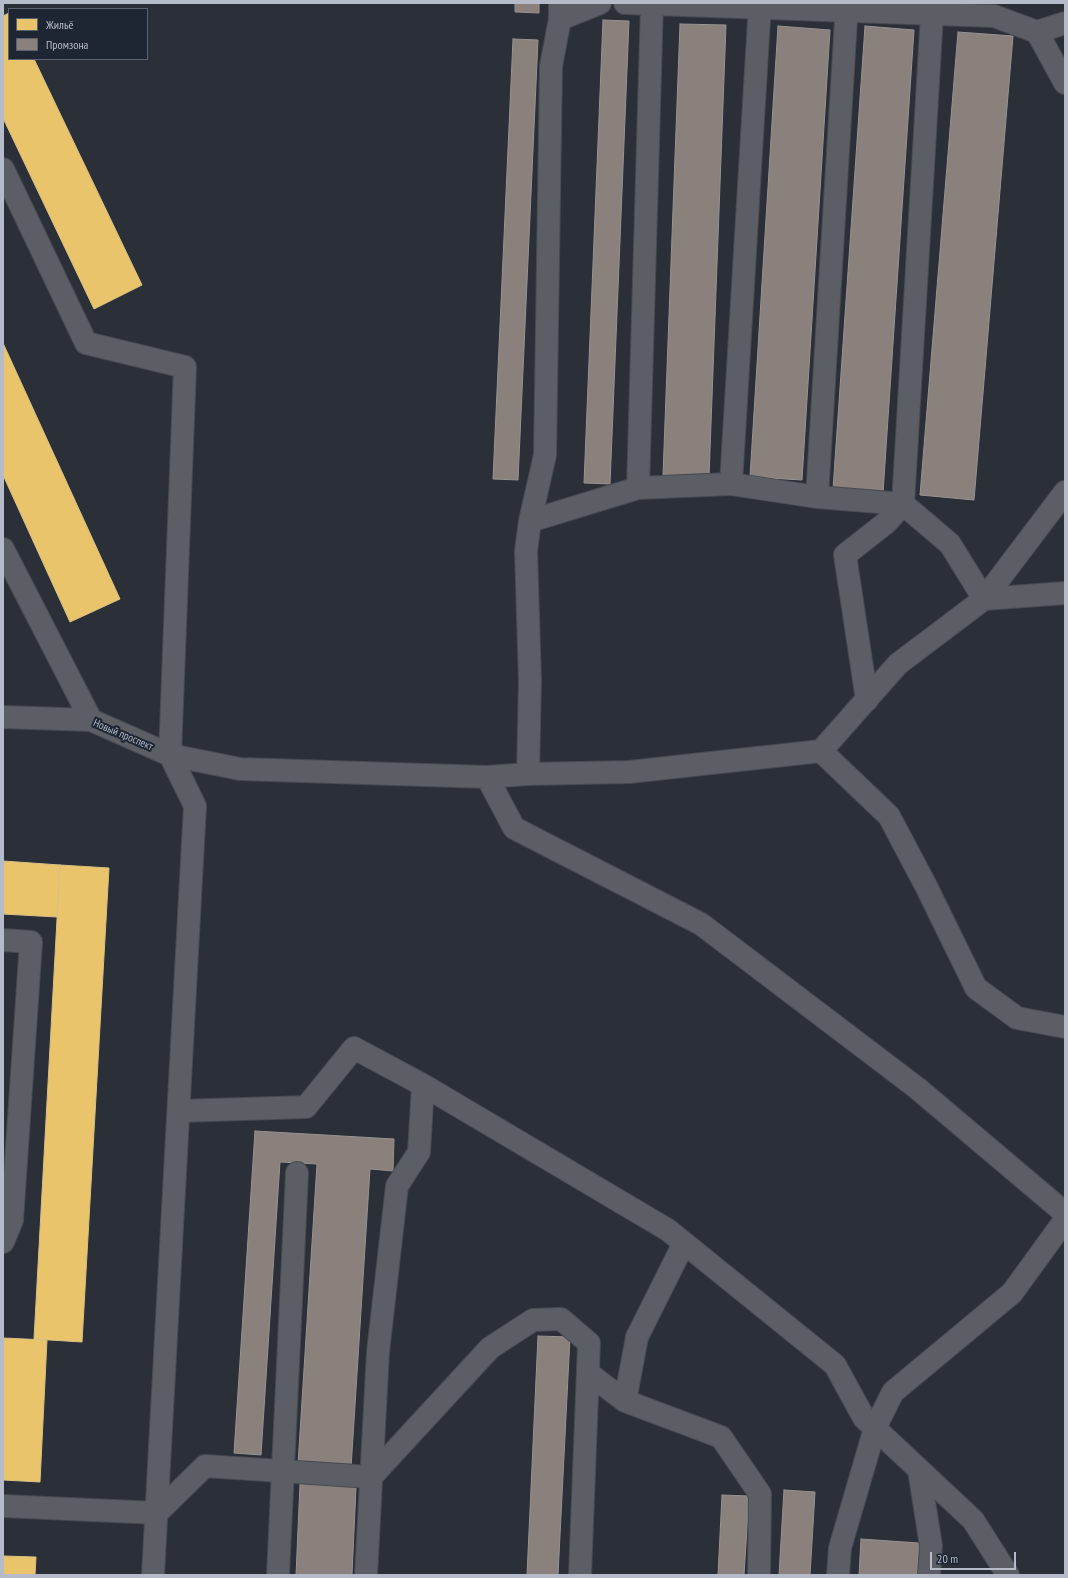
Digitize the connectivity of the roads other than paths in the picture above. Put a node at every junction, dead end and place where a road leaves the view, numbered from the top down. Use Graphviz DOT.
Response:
graph roads {
  1 [pos="600,3"];
  2 [pos="625,3"];
  3 [pos="652,4"];
  4 [pos="760,5"];
  5 [pos="847,7"];
  6 [pos="933,9"];
  7 [pos="560,11"];
  8 [pos="1065,22"];
  9 [pos="1037,32"];
  10 [pos="1065,83"];
  11 [pos="3,169"];
  12 [pos="731,484"];
  13 [pos="638,488"];
  14 [pos="1065,492"];
  15 [pos="817,497"];
  16 [pos="902,504"];
  17 [pos="530,521"];
  18 [pos="3,549"];
  19 [pos="1065,593"];
  20 [pos="984,599"];
  21 [pos="867,700"];
  22 [pos="3,717"];
  23 [pos="91,720"];
  24 [pos="822,750"];
  25 [pos="170,755"];
  26 [pos="528,774"];
  27 [pos="487,777"];
  28 [pos="3,940"];
  29 [pos="1065,1026"];
  30 [pos="423,1085"];
  31 [pos="179,1111"];
  32 [pos="298,1173"];
  33 [pos="1065,1214"];
  34 [pos="1065,1220"];
  35 [pos="3,1242"];
  36 [pos="684,1243"];
  37 [pos="588,1373"];
  38 [pos="625,1401"];
  39 [pos="875,1428"];
  40 [pos="920,1470"];
  41 [pos="283,1471"];
  42 [pos="371,1477"];
  43 [pos="3,1506"];
  44 [pos="157,1513"];
  45 [pos="153,1575"];
  46 [pos="278,1575"];
  47 [pos="366,1575"];
  48 [pos="580,1575"];
  49 [pos="759,1575"];
  50 [pos="838,1575"];
  51 [pos="929,1575"];
  52 [pos="1008,1575"];
  1 -- 7 [label="street"];
  2 -- 3 [label="street"];
  3 -- 4 [label="street"];
  3 -- 13 [label="street"];
  4 -- 5 [label="street"];
  4 -- 12 [label="street"];
  5 -- 6 [label="street"];
  5 -- 15 [label="street"];
  6 -- 9 [label="street"];
  6 -- 16 [label="street"];
  7 -- 17 [label="street"];
  8 -- 9 [label="street"];
  9 -- 10 [label="street"];
  11 -- 25 [label="street"];
  12 -- 13 [label="street"];
  12 -- 15 [label="street"];
  13 -- 17 [label="street"];
  14 -- 20 [label="street"];
  15 -- 16 [label="street"];
  16 -- 20 [label="street"];
  16 -- 21 [label="street"];
  17 -- 26 [label="street"];
  18 -- 23 [label="street"];
  19 -- 20 [label="street"];
  20 -- 21 [label="street"];
  21 -- 24 [label="street"];
  22 -- 23 [label="street, Новый проспект"];
  23 -- 25 [label="street, Новый проспект"];
  24 -- 26 [label="street, Новый проспект"];
  24 -- 29 [label="street"];
  25 -- 27 [label="street, Новый проспект"];
  25 -- 31 [label="street"];
  26 -- 27 [label="street, Новый проспект"];
  27 -- 33 [label="street"];
  28 -- 35 [label="street"];
  30 -- 31 [label="street"];
  30 -- 36 [label="street"];
  30 -- 42 [label="street"];
  31 -- 44 [label="street"];
  32 -- 41 [label="street"];
  34 -- 39 [label="street"];
  36 -- 38 [label="street"];
  36 -- 39 [label="street"];
  37 -- 38 [label="street"];
  37 -- 42 [label="street"];
  37 -- 48 [label="street"];
  38 -- 49 [label="street"];
  39 -- 40 [label="street"];
  39 -- 50 [label="street"];
  40 -- 51 [label="street"];
  40 -- 52 [label="street"];
  41 -- 42 [label="street"];
  41 -- 44 [label="street"];
  41 -- 46 [label="street"];
  42 -- 47 [label="street"];
  43 -- 44 [label="street"];
  44 -- 45 [label="street"];
}
